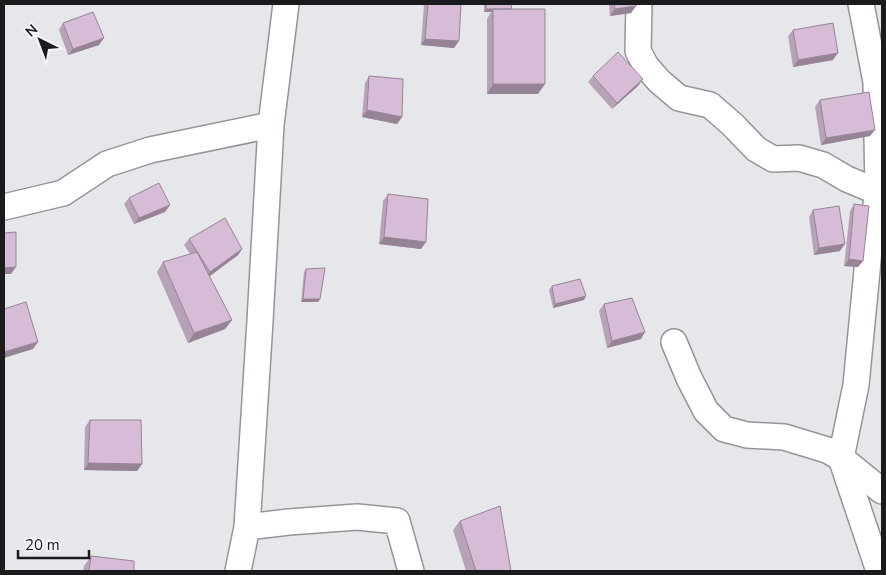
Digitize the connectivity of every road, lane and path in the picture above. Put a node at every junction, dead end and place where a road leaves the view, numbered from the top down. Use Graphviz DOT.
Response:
graph roads {
  1 [pos="286,4"];
  2 [pos="639,4"];
  3 [pos="861,4"];
  4 [pos="271,125"];
  5 [pos="879,128"];
  6 [pos="880,193"];
  7 [pos="4,207"];
  8 [pos="674,342"];
  9 [pos="841,458"];
  10 [pos="882,491"];
  11 [pos="247,527"];
  12 [pos="238,571"];
  13 [pos="411,571"];
  14 [pos="879,571"];
  1 -- 4 [label="street"];
  2 -- 6 [label="street"];
  3 -- 5 [label="street"];
  4 -- 7 [label="street"];
  4 -- 11 [label="street"];
  5 -- 6 [label="street"];
  6 -- 9 [label="street"];
  8 -- 9 [label="street"];
  9 -- 10 [label="street"];
  9 -- 14 [label="street"];
  11 -- 12 [label="street"];
  11 -- 13 [label="street"];
}
